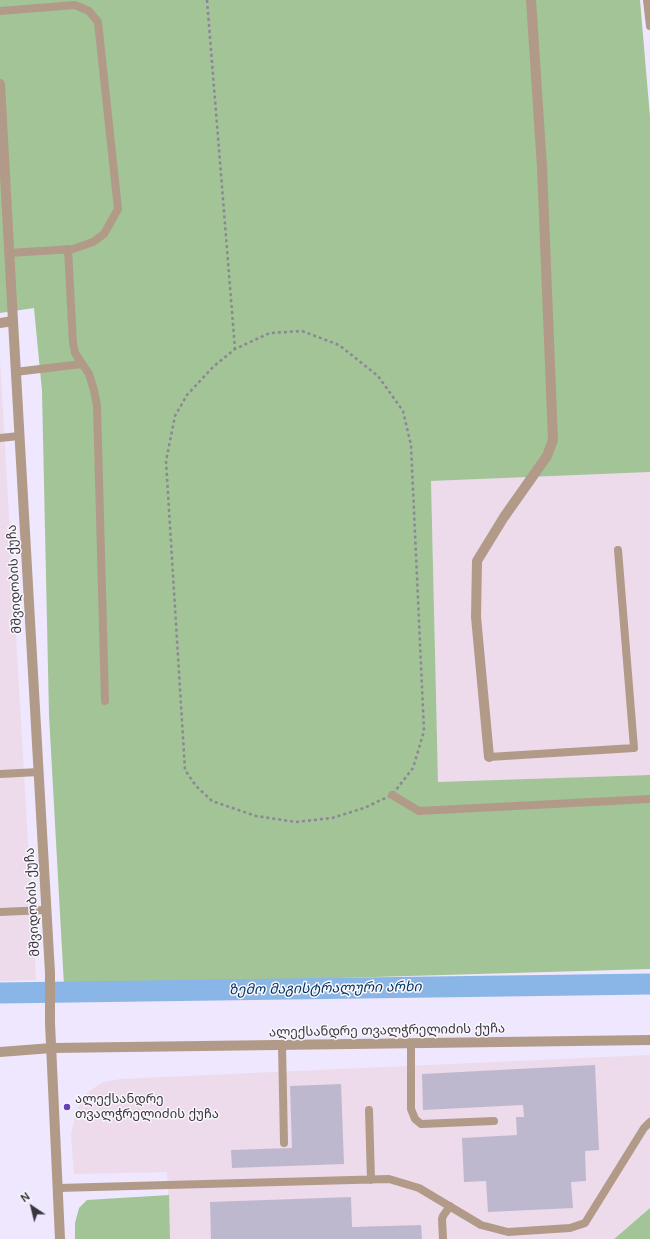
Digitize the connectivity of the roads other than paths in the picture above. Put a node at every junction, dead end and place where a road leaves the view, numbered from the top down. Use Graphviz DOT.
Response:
graph roads {
  1 [pos="532,0"];
  2 [pos="647,0"];
  3 [pos="0,11"];
  4 [pos="650,26"];
  5 [pos="0,84"];
  6 [pos="68,249"];
  7 [pos="9,253"];
  8 [pos="13,321"];
  9 [pos="0,323"];
  10 [pos="82,364"];
  11 [pos="16,372"];
  12 [pos="19,436"];
  13 [pos="0,438"];
  14 [pos="618,550"];
  15 [pos="105,701"];
  16 [pos="489,757"];
  17 [pos="39,772"];
  18 [pos="0,774"];
  19 [pos="392,795"];
  20 [pos="650,799"];
  21 [pos="46,910"];
  22 [pos="0,912"];
  23 [pos="650,1040"];
  24 [pos="411,1043"];
  25 [pos="282,1045"];
  26 [pos="52,1048"];
  27 [pos="0,1052"];
  28 [pos="369,1110"];
  29 [pos="494,1121"];
  30 [pos="650,1122"];
  31 [pos="284,1143"];
  32 [pos="371,1180"];
  33 [pos="58,1188"];
  34 [pos="450,1206"];
  35 [pos="60,1239"];
  36 [pos="443,1239"];
  1 -- 16 [label="street"];
  2 -- 4 [label="lane"];
  3 -- 6 [label="lane"];
  5 -- 7 [label="street, მშვიდობის ქუჩა"];
  6 -- 7 [label="lane"];
  6 -- 10 [label="lane"];
  7 -- 8 [label="street, მშვიდობის ქუჩა"];
  8 -- 9 [label="street"];
  8 -- 11 [label="street, მშვიდობის ქუჩა"];
  10 -- 11 [label="lane"];
  10 -- 15 [label="lane"];
  11 -- 12 [label="street, მშვიდობის ქუჩა"];
  12 -- 13 [label="lane"];
  12 -- 17 [label="street, მშვიდობის ქუჩა"];
  14 -- 16 [label="lane"];
  17 -- 18 [label="lane"];
  17 -- 21 [label="street, მშვიდობის ქუჩა"];
  19 -- 20 [label="lane"];
  21 -- 22 [label="lane"];
  21 -- 26 [label="street, მშვიდობის ქუჩა"];
  23 -- 24 [label="street, ალექსანდრე თვალჭრელიძის ქუჩა"];
  24 -- 25 [label="street, ალექსანდრე თვალჭრელიძის ქუჩა"];
  24 -- 29 [label="lane"];
  25 -- 26 [label="street, ალექსანდრე თვალჭრელიძის ქუჩა"];
  25 -- 31 [label="lane"];
  26 -- 27 [label="street, ალექსანდრე თვალჭრელიძის ქუჩა"];
  26 -- 33 [label="street, მშვიდობის ქუჩა"];
  28 -- 32 [label="lane"];
  30 -- 34 [label="lane"];
  32 -- 33 [label="lane"];
  32 -- 34 [label="lane"];
  33 -- 35 [label="street, მშვიდობის ქუჩა"];
  34 -- 36 [label="lane"];
}
